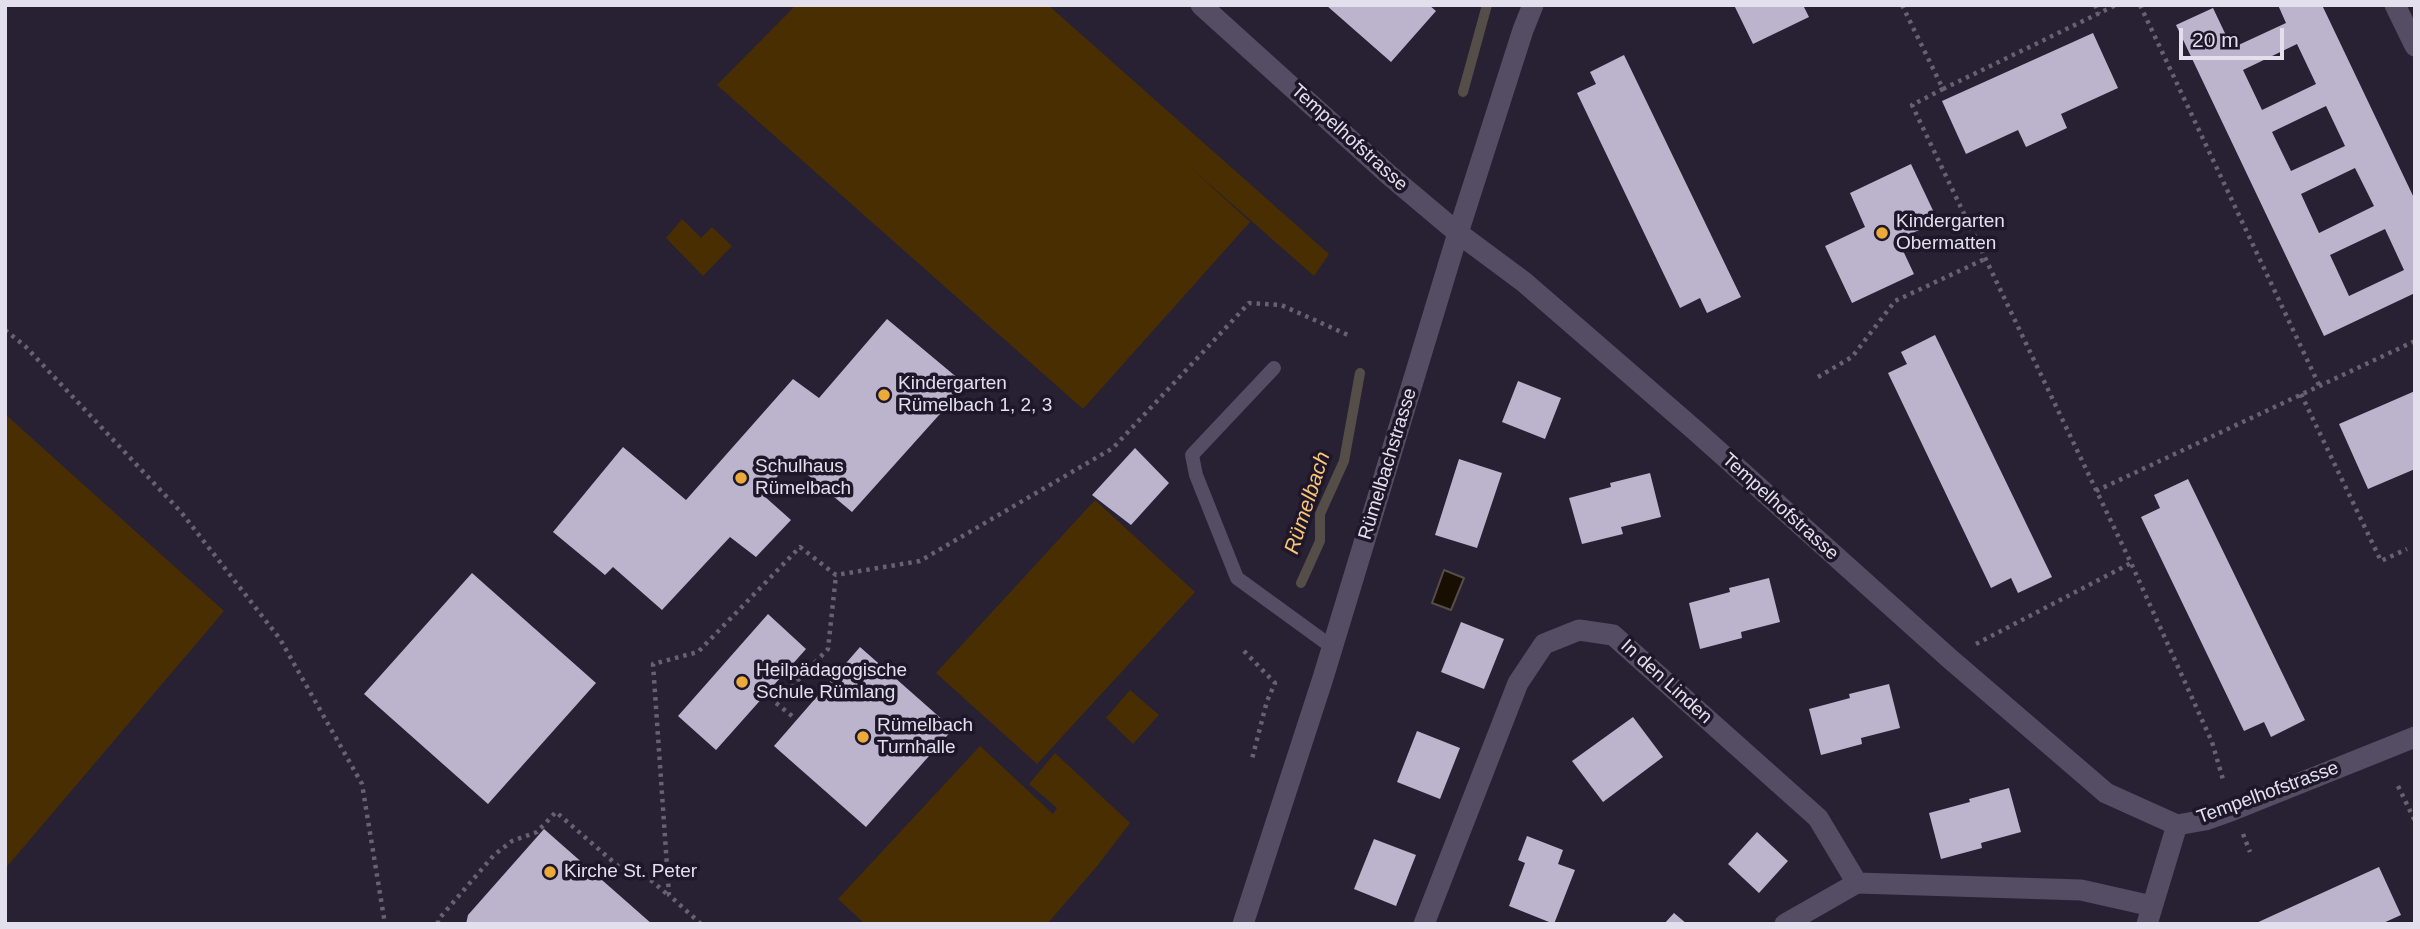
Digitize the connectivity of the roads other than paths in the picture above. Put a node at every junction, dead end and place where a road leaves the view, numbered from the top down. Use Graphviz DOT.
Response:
graph roads {
  1 [pos="1201,5"];
  2 [pos="1534,5"];
  3 [pos="2395,5"];
  4 [pos="2415,46"];
  5 [pos="1458,233"];
  6 [pos="1274,368"];
  7 [pos="1332,647"];
  8 [pos="2415,737"];
  9 [pos="2177,825"];
  10 [pos="1857,883"];
  11 [pos="2149,915"];
  12 [pos="1243,924"];
  13 [pos="1424,924"];
  14 [pos="1785,924"];
  1 -- 5 [label="street, Tempelhofstrasse"];
  2 -- 5 [label="street, Rümelbachstrasse"];
  3 -- 4 [label="street"];
  5 -- 7 [label="street, Rümelbachstrasse"];
  5 -- 9 [label="street, Tempelhofstrasse"];
  6 -- 7 [label="lane"];
  7 -- 12 [label="street, Rümelbachstrasse"];
  8 -- 9 [label="street, Tempelhofstrasse"];
  9 -- 11 [label="street"];
  10 -- 11 [label="street"];
  10 -- 13 [label="street, In den Linden"];
  10 -- 14 [label="street"];
}
